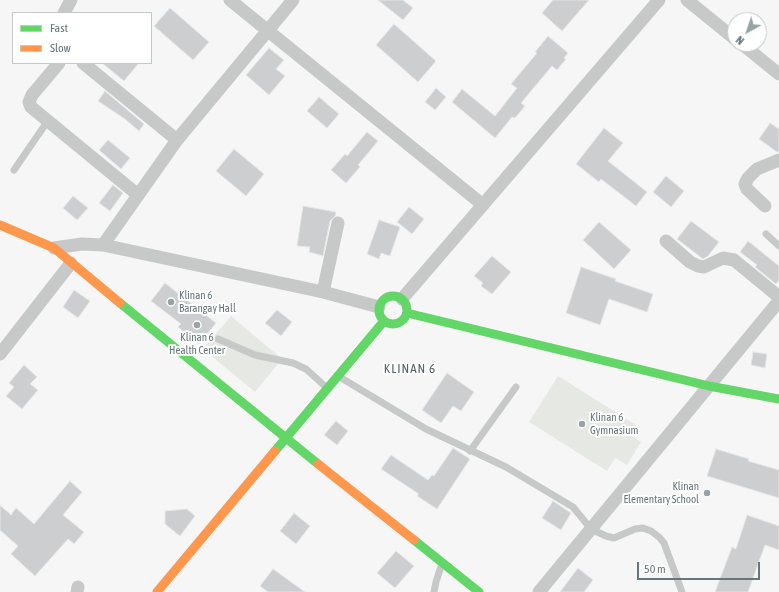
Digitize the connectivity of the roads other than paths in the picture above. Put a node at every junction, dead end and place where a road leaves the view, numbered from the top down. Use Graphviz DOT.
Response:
graph roads {
  1 [pos="71,0"];
  2 [pos="230,0"];
  3 [pos="659,0"];
  4 [pos="687,0"];
  5 [pos="288,2"];
  6 [pos="65,12"];
  7 [pos="268,30"];
  8 [pos="727,32"];
  9 [pos="752,52"];
  10 [pos="58,64"];
  11 [pos="84,64"];
  12 [pos="779,74"];
  13 [pos="47,122"];
  14 [pos="177,140"];
  15 [pos="779,160"];
  16 [pos="14,170"];
  17 [pos="138,195"];
  18 [pos="482,206"];
  19 [pos="765,206"];
  20 [pos="338,223"];
  21 [pos="0,225"];
  22 [pos="766,234"];
  23 [pos="666,241"];
  24 [pos="103,245"];
  25 [pos="779,246"];
  26 [pos="54,248"];
  27 [pos="71,263"];
  28 [pos="323,292"];
  29 [pos="779,297"];
  30 [pos="402,299"];
  31 [pos="779,301"];
  32 [pos="380,307"];
  33 [pos="407,313"];
  34 [pos="384,321"];
  35 [pos="218,339"];
  36 [pos="0,354"];
  37 [pos="338,376"];
  38 [pos="709,386"];
  39 [pos="516,387"];
  40 [pos="328,388"];
  41 [pos="779,399"];
  42 [pos="286,438"];
  43 [pos="470,451"];
  44 [pos="591,529"];
  45 [pos="442,563"];
  46 [pos="157,592"];
  47 [pos="434,592"];
  48 [pos="479,592"];
  49 [pos="539,592"];
  50 [pos="682,592"];
  1 -- 6 [label="street"];
  2 -- 7 [label="street"];
  3 -- 18 [label="street"];
  4 -- 8 [label="street"];
  5 -- 7 [label="street"];
  7 -- 14 [label="street"];
  7 -- 18 [label="street"];
  9 -- 12 [label="street"];
  10 -- 13 [label="street"];
  11 -- 14 [label="street"];
  13 -- 16 [label="lane"];
  13 -- 17 [label="street"];
  14 -- 17 [label="street"];
  15 -- 19 [label="street"];
  17 -- 24 [label="street"];
  18 -- 30 [label="street"];
  20 -- 28 [label="street"];
  21 -- 26 [label="street"];
  22 -- 25 [label="lane"];
  23 -- 29 [label="street"];
  24 -- 26 [label="street"];
  24 -- 28 [label="street"];
  26 -- 27 [label="street"];
  27 -- 36 [label="street"];
  27 -- 42 [label="street"];
  28 -- 32 [label="street"];
  30 -- 32 [label="street"];
  30 -- 33 [label="street"];
  31 -- 38 [label="street"];
  32 -- 34 [label="street"];
  33 -- 34 [label="street"];
  33 -- 38 [label="street"];
  34 -- 37 [label="street"];
  35 -- 40 [label="lane"];
  37 -- 40 [label="street"];
  37 -- 43 [label="lane"];
  38 -- 41 [label="street"];
  38 -- 44 [label="street"];
  39 -- 43 [label="lane"];
  40 -- 42 [label="street"];
  42 -- 45 [label="street"];
  42 -- 46 [label="street"];
  43 -- 44 [label="lane"];
  44 -- 49 [label="street"];
  44 -- 50 [label="lane"];
  45 -- 47 [label="lane"];
  45 -- 48 [label="street"];
}
